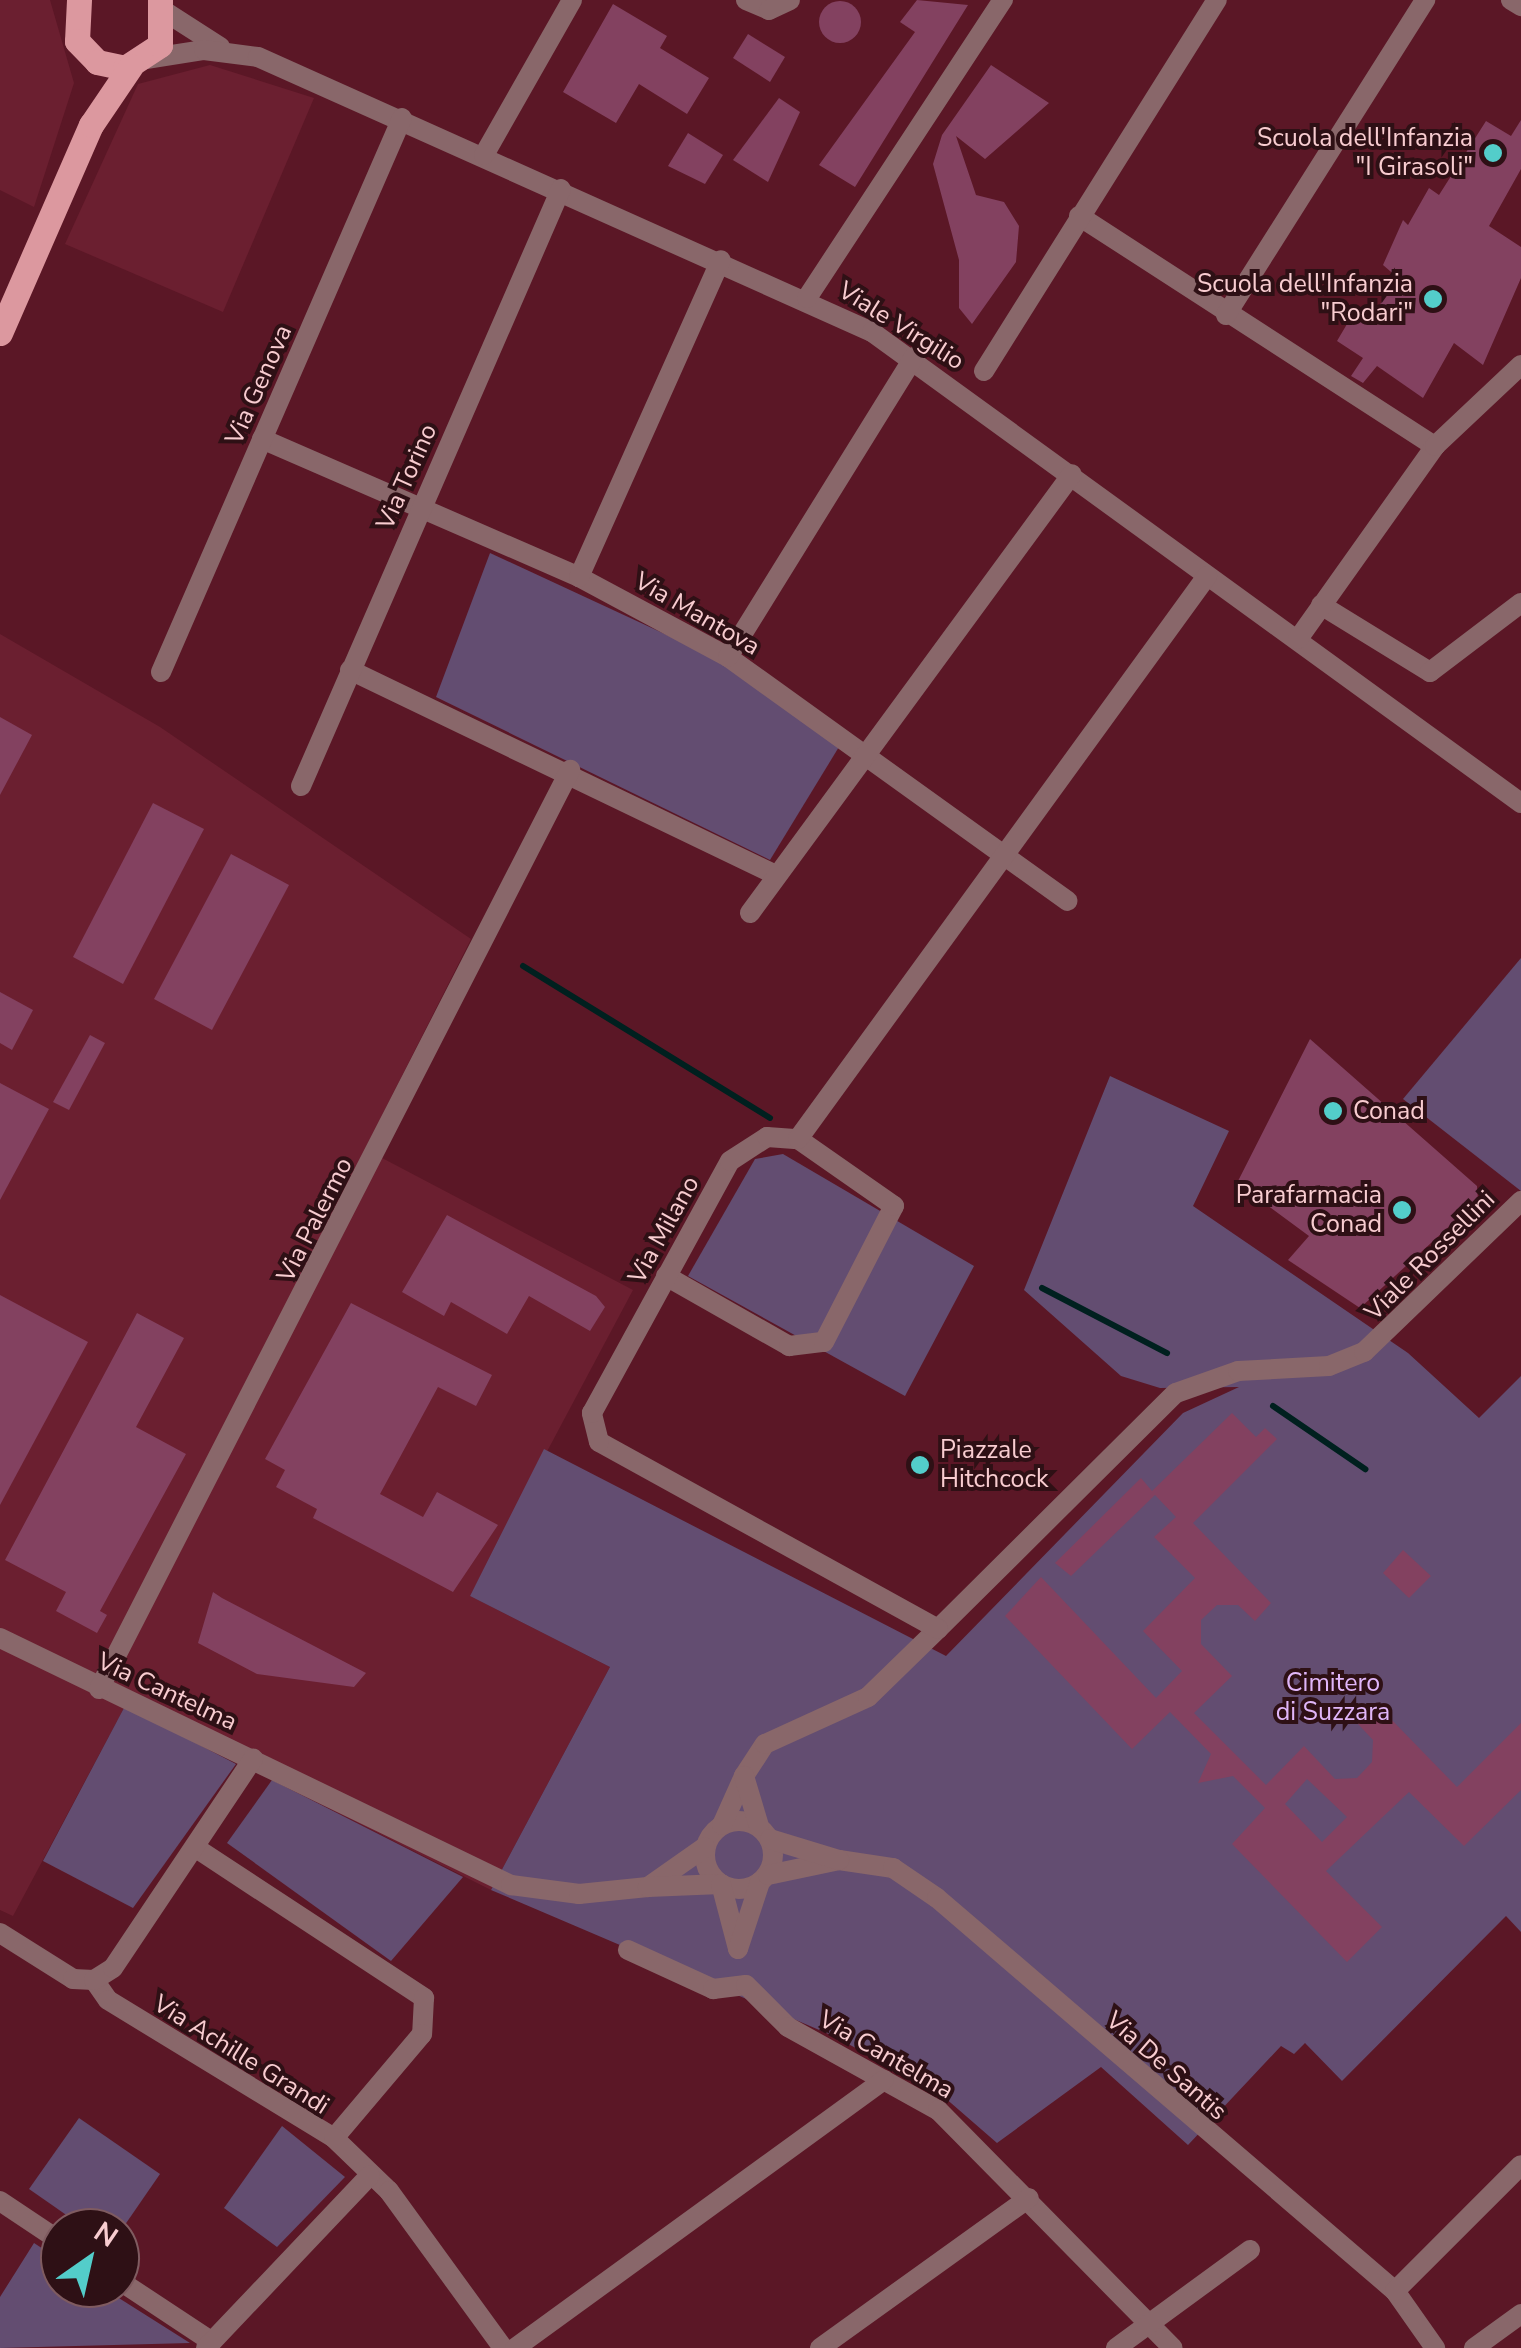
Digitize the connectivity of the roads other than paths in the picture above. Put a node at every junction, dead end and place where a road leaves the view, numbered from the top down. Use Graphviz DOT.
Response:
graph roads {
  1 [pos="572,0"];
  2 [pos="746,0"];
  3 [pos="790,0"];
  4 [pos="1003,0"];
  5 [pos="1217,0"];
  6 [pos="1425,0"];
  7 [pos="1512,0"];
  8 [pos="162,6"];
  9 [pos="1521,6"];
  10 [pos="72,7"];
  11 [pos="232,51"];
  12 [pos="86,53"];
  13 [pos="138,63"];
  14 [pos="402,118"];
  15 [pos="91,124"];
  16 [pos="484,155"];
  17 [pos="561,188"];
  18 [pos="1079,216"];
  19 [pos="721,260"];
  20 [pos="807,298"];
  21 [pos="1226,315"];
  22 [pos="0,333"];
  23 [pos="914,357"];
  24 [pos="1521,365"];
  25 [pos="984,371"];
  26 [pos="262,438"];
  27 [pos="1435,446"];
  28 [pos="1072,474"];
  29 [pos="420,509"];
  30 [pos="1207,576"];
  31 [pos="579,577"];
  32 [pos="1521,603"];
  33 [pos="1321,605"];
  34 [pos="1298,639"];
  35 [pos="728,657"];
  36 [pos="350,670"];
  37 [pos="161,672"];
  38 [pos="868,752"];
  39 [pos="570,770"];
  40 [pos="301,786"];
  41 [pos="1521,803"];
  42 [pos="1007,853"];
  43 [pos="772,873"];
  44 [pos="1068,901"];
  45 [pos="750,914"];
  46 [pos="798,1140"];
  47 [pos="1521,1201"];
  48 [pos="666,1276"];
  49 [pos="938,1629"];
  50 [pos="0,1638"];
  51 [pos="99,1689"];
  52 [pos="252,1759"];
  53 [pos="744,1776"];
  54 [pos="722,1825"];
  55 [pos="764,1833"];
  56 [pos="705,1847"];
  57 [pos="196,1848"];
  58 [pos="839,1860"];
  59 [pos="764,1879"];
  60 [pos="721,1884"];
  61 [pos="648,1887"];
  62 [pos="0,1933"];
  63 [pos="738,1948"];
  64 [pos="628,1950"];
  65 [pos="94,1980"];
  66 [pos="746,1985"];
  67 [pos="884,2080"];
  68 [pos="334,2138"];
  69 [pos="1521,2165"];
  70 [pos="370,2175"];
  71 [pos="1029,2198"];
  72 [pos="0,2200"];
  73 [pos="40,2227"];
  74 [pos="1250,2250"];
  75 [pos="1394,2291"];
  76 [pos="140,2295"];
  77 [pos="1521,2314"];
  78 [pos="1151,2324"];
  79 [pos="209,2345"];
  80 [pos="503,2348"];
  81 [pos="515,2348"];
  82 [pos="820,2348"];
  83 [pos="1116,2348"];
  84 [pos="1172,2348"];
  85 [pos="1435,2348"];
  86 [pos="1474,2348"];
  1 -- 16 [label="street"];
  2 -- 3 [label="street"];
  4 -- 20 [label="street"];
  5 -- 18 [label="street"];
  6 -- 21 [label="street"];
  7 -- 9 [label="street"];
  8 -- 11 [label="street, Viale Virgilio"];
  8 -- 13 [label="main road"];
  10 -- 12 [label="main road"];
  11 -- 13 [label="street, Viale Virgilio"];
  11 -- 14 [label="street, Viale Virgilio"];
  12 -- 13 [label="main road"];
  12 -- 15 [label="main road"];
  13 -- 15 [label="main road"];
  14 -- 16 [label="street, Viale Virgilio"];
  14 -- 26 [label="street, Via Genova"];
  15 -- 22 [label="main road"];
  16 -- 17 [label="street, Viale Virgilio"];
  17 -- 19 [label="street, Viale Virgilio"];
  17 -- 29 [label="street, Via Torino"];
  18 -- 21 [label="street"];
  18 -- 25 [label="street"];
  19 -- 20 [label="street, Viale Virgilio"];
  19 -- 31 [label="street"];
  20 -- 23 [label="street, Viale Virgilio"];
  21 -- 27 [label="street"];
  23 -- 28 [label="street, Viale Virgilio"];
  23 -- 35 [label="street"];
  24 -- 27 [label="street"];
  26 -- 29 [label="street, Via Mantova"];
  26 -- 37 [label="street, Via Genova"];
  27 -- 33 [label="street"];
  28 -- 30 [label="street, Viale Virgilio"];
  28 -- 38 [label="street"];
  29 -- 31 [label="street, Via Mantova"];
  29 -- 36 [label="street, Via Torino"];
  30 -- 34 [label="street, Viale Virgilio"];
  30 -- 42 [label="street"];
  31 -- 35 [label="street, Via Mantova"];
  32 -- 33 [label="street"];
  33 -- 34 [label="street"];
  34 -- 41 [label="street, Viale Virgilio"];
  35 -- 38 [label="street, Via Mantova"];
  36 -- 39 [label="street"];
  36 -- 40 [label="street, Via Torino"];
  38 -- 42 [label="street, Via Mantova"];
  38 -- 43 [label="street"];
  39 -- 43 [label="street"];
  39 -- 51 [label="street, Via Palermo"];
  42 -- 44 [label="street, Via Mantova"];
  42 -- 46 [label="street"];
  43 -- 45 [label="street"];
  46 -- 48 [label="street, Via Milano"];
  46 -- 48 [label="street"];
  47 -- 49 [label="street, Viale Rossellini"];
  48 -- 49 [label="street, Via Milano"];
  49 -- 53 [label="street"];
  50 -- 51 [label="street, Via Cantelma"];
  51 -- 52 [label="street, Via Cantelma"];
  52 -- 57 [label="street"];
  52 -- 61 [label="street, Via Cantelma"];
  53 -- 54 [label="street"];
  53 -- 55 [label="street"];
  54 -- 55 [label="street"];
  54 -- 56 [label="street"];
  55 -- 58 [label="street"];
  55 -- 59 [label="street"];
  56 -- 60 [label="street"];
  56 -- 61 [label="street"];
  57 -- 65 [label="street"];
  57 -- 68 [label="street"];
  58 -- 59 [label="street"];
  58 -- 75 [label="street, Via De Santis"];
  59 -- 60 [label="street"];
  59 -- 63 [label="street"];
  60 -- 61 [label="street"];
  60 -- 63 [label="street"];
  62 -- 65 [label="street, Via Achille Grandi"];
  63 -- 66 [label="street"];
  64 -- 66 [label="street"];
  65 -- 68 [label="street, Via Achille Grandi"];
  66 -- 67 [label="street, Via Cantelma"];
  67 -- 71 [label="street, Via Cantelma"];
  67 -- 81 [label="street"];
  68 -- 70 [label="street, Via Achille Grandi"];
  69 -- 75 [label="street"];
  70 -- 79 [label="street"];
  70 -- 80 [label="street, Via Achille Grandi"];
  71 -- 78 [label="street, Via Cantelma"];
  71 -- 82 [label="street"];
  72 -- 73 [label="street"];
  74 -- 78 [label="street"];
  75 -- 85 [label="street, Via De Santis"];
  76 -- 79 [label="street"];
  77 -- 86 [label="street"];
  78 -- 83 [label="street"];
  78 -- 84 [label="street, Via Cantelma"];
}
